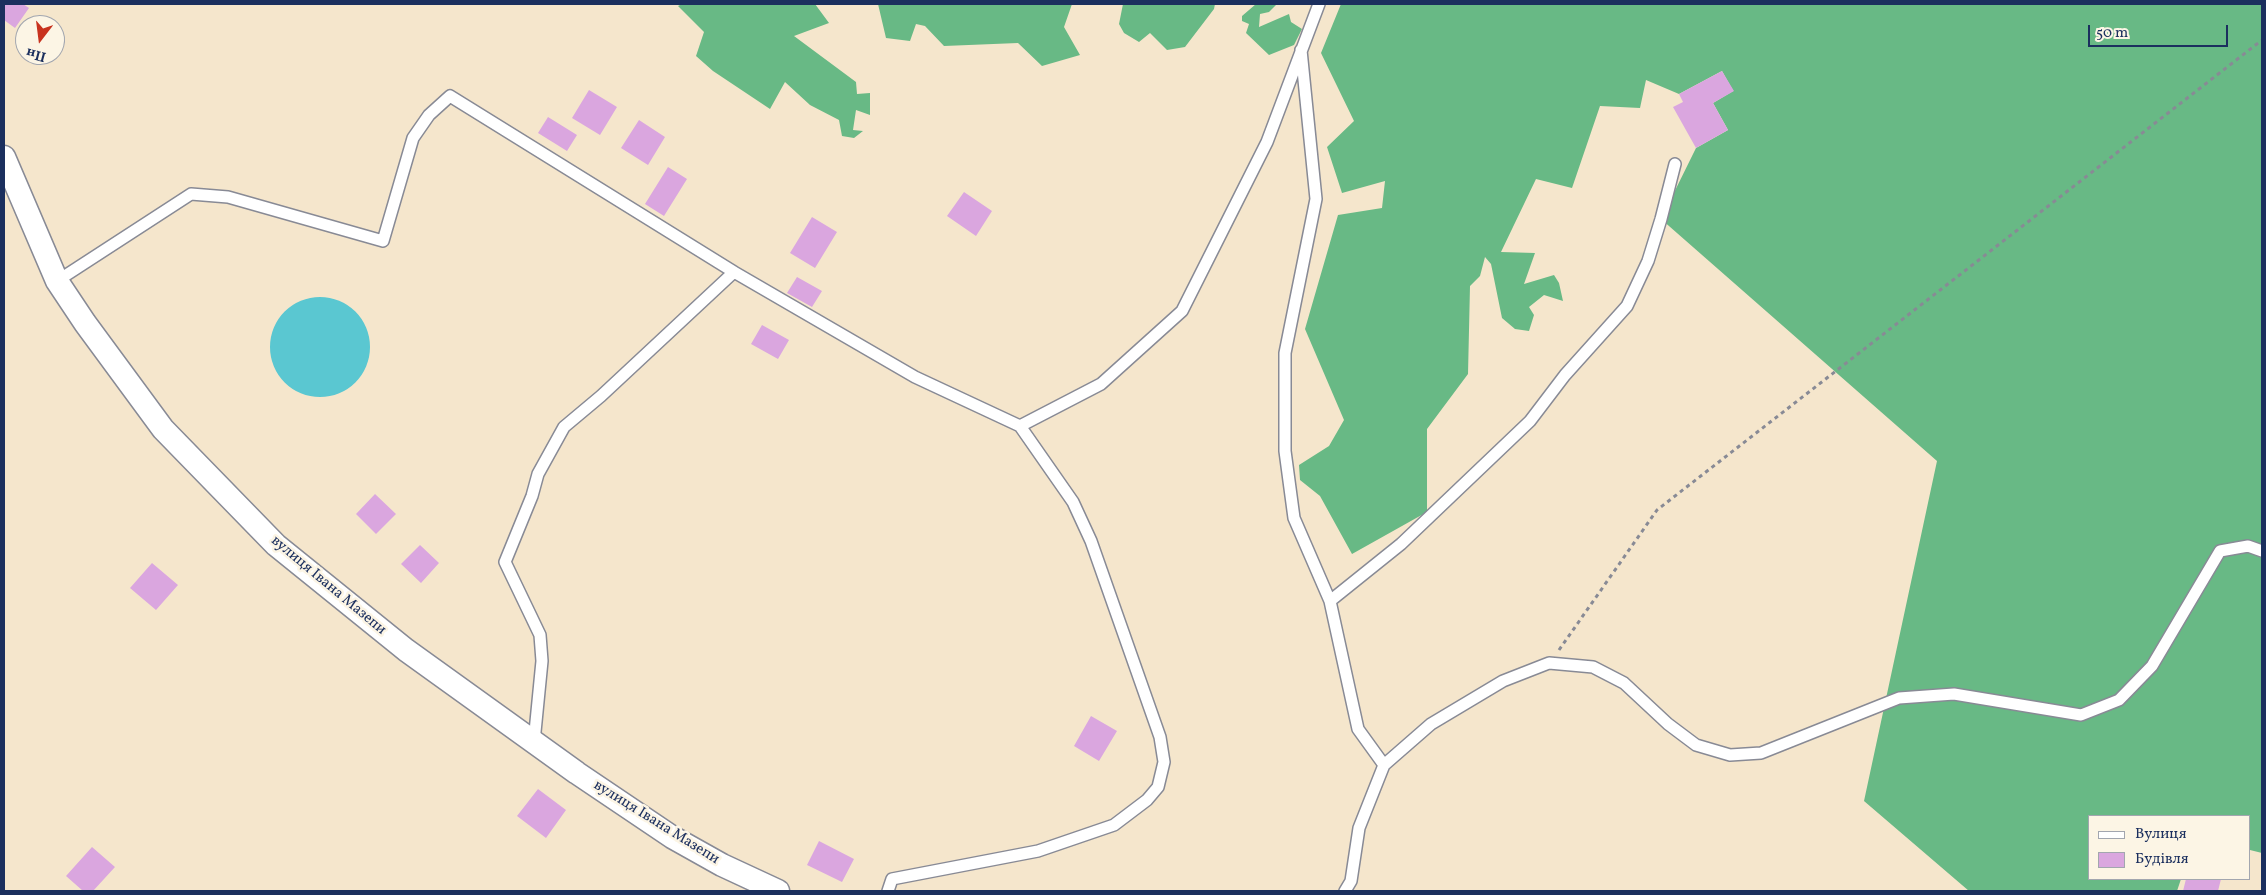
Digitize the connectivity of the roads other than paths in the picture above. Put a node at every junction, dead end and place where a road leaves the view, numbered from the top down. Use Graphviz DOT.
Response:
graph roads {
  1 [pos="1318,4"];
  2 [pos="1301,50"];
  3 [pos="4,157"];
  4 [pos="1675,164"];
  5 [pos="734,272"];
  6 [pos="57,282"];
  7 [pos="1020,426"];
  8 [pos="2262,551"];
  9 [pos="1330,601"];
  10 [pos="534,742"];
  11 [pos="1384,765"];
  12 [pos="778,891"];
  13 [pos="888,891"];
  14 [pos="1345,891"];
  1 -- 2 [label="lane"];
  2 -- 7 [label="lane"];
  2 -- 9 [label="lane"];
  3 -- 6 [label="street, вулиця Івана Мазепи"];
  4 -- 9 [label="lane"];
  5 -- 6 [label="lane"];
  5 -- 7 [label="lane"];
  5 -- 10 [label="lane"];
  6 -- 10 [label="street, вулиця Івана Мазепи"];
  7 -- 13 [label="lane"];
  8 -- 11 [label="lane"];
  9 -- 11 [label="lane"];
  10 -- 12 [label="street, вулиця Івана Мазепи"];
  11 -- 14 [label="lane"];
}
